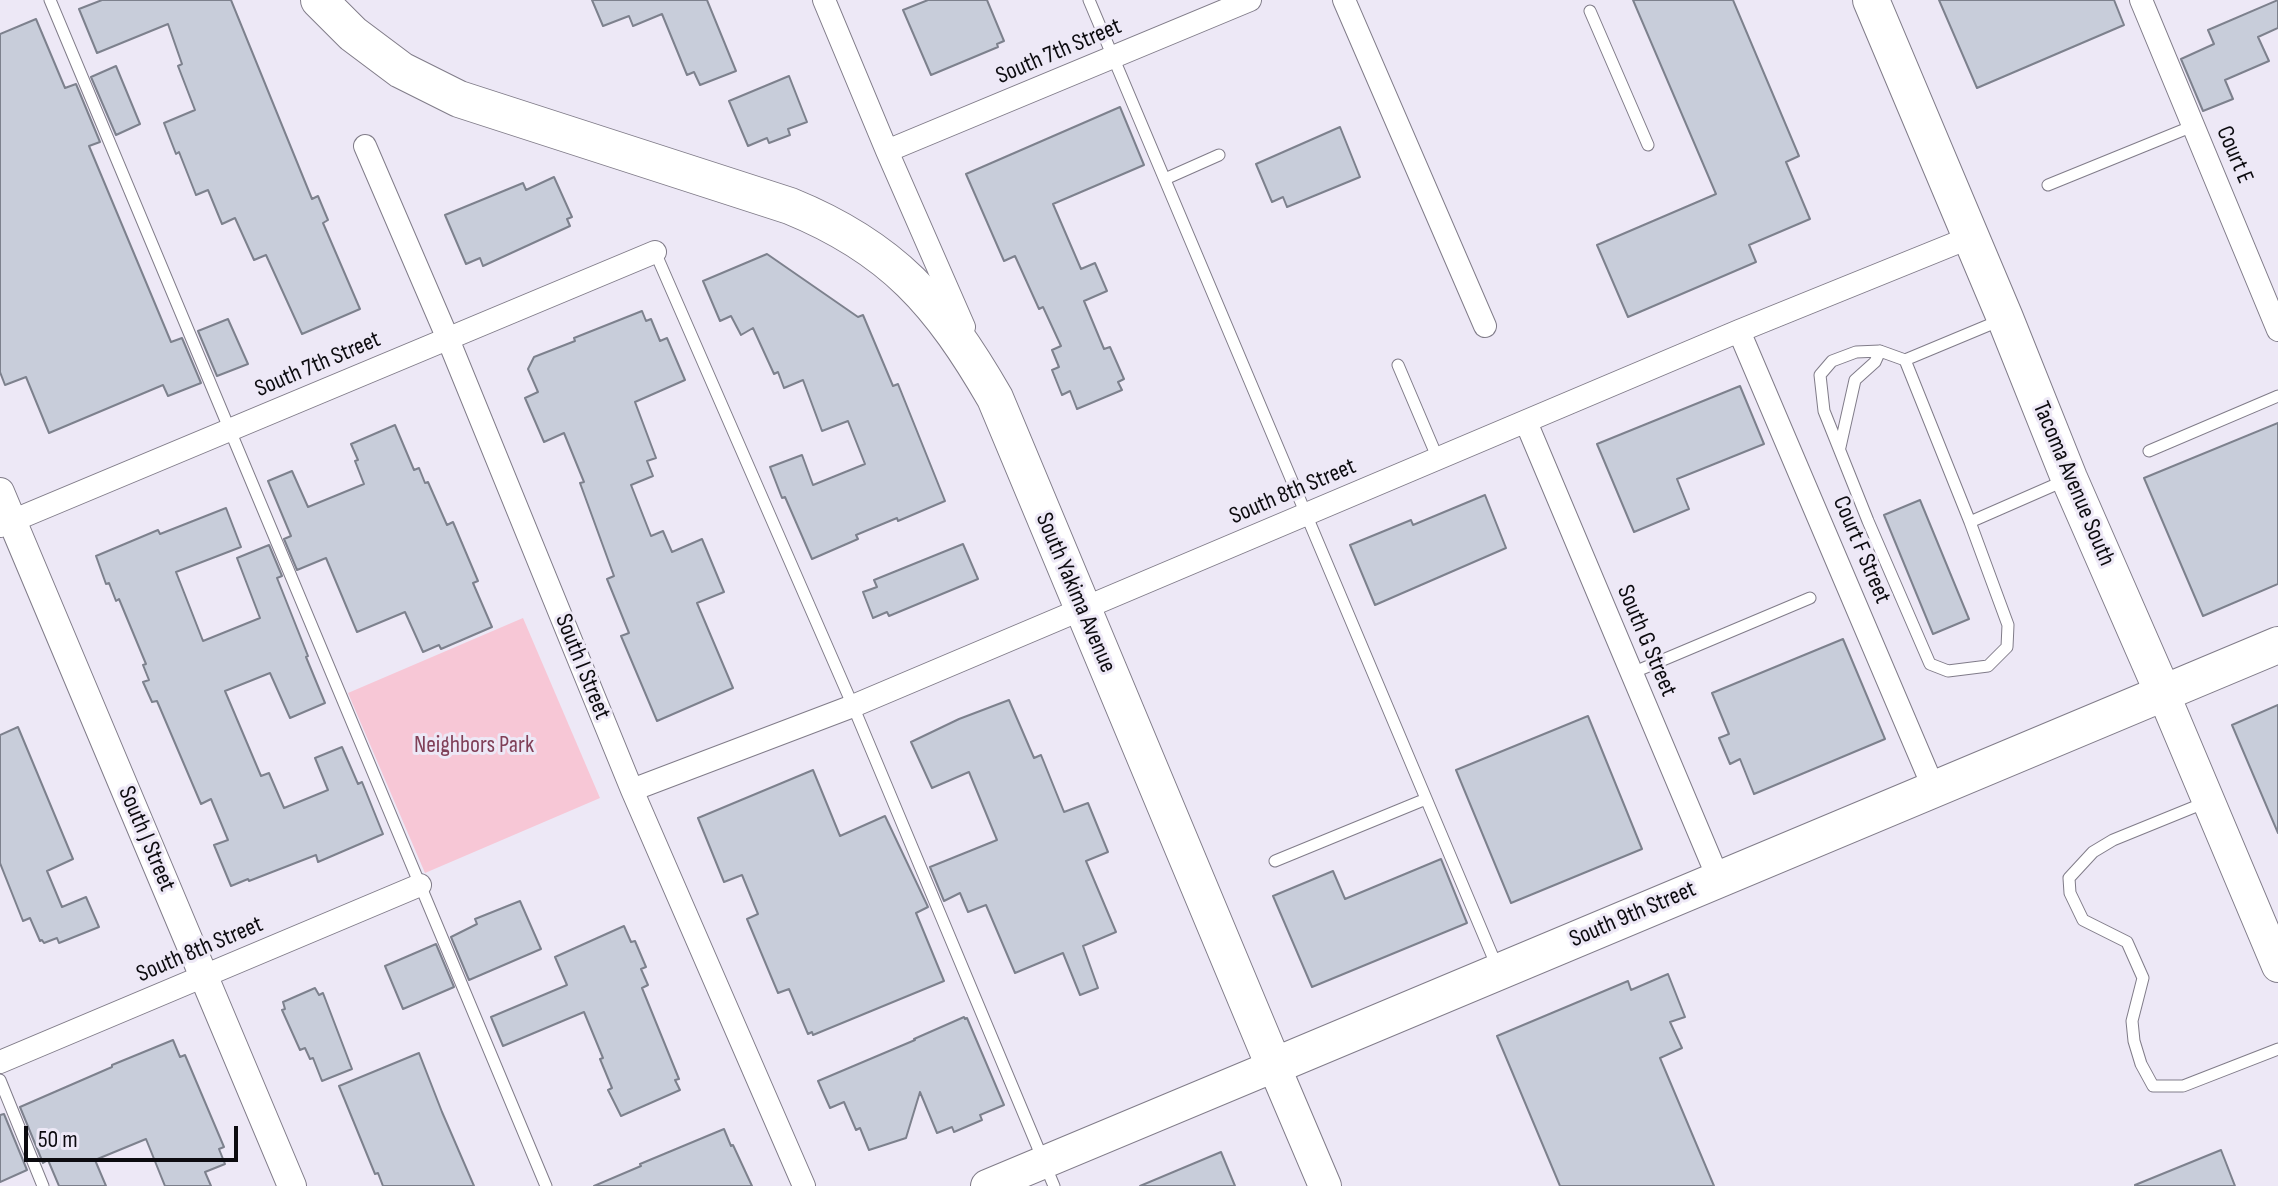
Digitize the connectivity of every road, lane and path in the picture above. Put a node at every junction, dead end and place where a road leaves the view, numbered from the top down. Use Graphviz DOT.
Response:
graph roads {
  1 [pos="50,0"];
  2 [pos="319,0"];
  3 [pos="824,0"];
  4 [pos="1089,0"];
  5 [pos="1250,0"];
  6 [pos="1344,0"];
  7 [pos="1871,0"];
  8 [pos="2141,0"];
  9 [pos="1590,11"];
  10 [pos="1114,57"];
  11 [pos="2193,126"];
  12 [pos="1648,145"];
  13 [pos="365,146"];
  14 [pos="887,151"];
  15 [pos="1219,155"];
  16 [pos="1165,179"];
  17 [pos="2048,185"];
  18 [pos="1971,237"];
  19 [pos="655,252"];
  20 [pos="2005,318"];
  21 [pos="1485,326"];
  22 [pos="2278,330"];
  23 [pos="1739,331"];
  24 [pos="448,339"];
  25 [pos="1880,351"];
  26 [pos="1905,360"];
  27 [pos="1398,365"];
  28 [pos="2278,396"];
  29 [pos="995,398"];
  30 [pos="1526,422"];
  31 [pos="229,430"];
  32 [pos="1840,450"];
  33 [pos="2149,451"];
  34 [pos="1438,459"];
  35 [pos="2069,478"];
  36 [pos="0,492"];
  37 [pos="1306,515"];
  38 [pos="1970,522"];
  39 [pos="6,523"];
  40 [pos="1810,598"];
  41 [pos="1082,609"];
  42 [pos="2278,645"];
  43 [pos="1632,673"];
  44 [pos="2163,693"];
  45 [pos="853,706"];
  46 [pos="1934,789"];
  47 [pos="632,790"];
  48 [pos="1426,799"];
  49 [pos="2209,801"];
  50 [pos="1275,861"];
  51 [pos="1719,880"];
  52 [pos="420,885"];
  53 [pos="2278,966"];
  54 [pos="1499,971"];
  55 [pos="204,977"];
  56 [pos="2278,1049"];
  57 [pos="0,1062"];
  58 [pos="1274,1066"];
  59 [pos="0,1080"];
  60 [pos="1049,1174"];
  61 [pos="43,1186"];
  62 [pos="292,1186"];
  63 [pos="546,1186"];
  64 [pos="804,1186"];
  65 [pos="987,1186"];
  66 [pos="1325,1186"];
  1 -- 31 [label="lane"];
  2 -- 29 [label="main road"];
  3 -- 14 [label="street, South Yakima Avenue"];
  4 -- 10 [label="lane"];
  5 -- 10 [label="street, South 7th Street"];
  6 -- 21 [label="street"];
  7 -- 18 [label="main road, Tacoma Avenue South"];
  8 -- 11 [label="street, Court E"];
  9 -- 12 [label="lane"];
  10 -- 14 [label="street, South 7th Street"];
  10 -- 16 [label="lane"];
  11 -- 17 [label="lane"];
  11 -- 22 [label="street, Court E"];
  13 -- 24 [label="street, South I Street"];
  14 -- 29 [label="street, South Yakima Avenue"];
  15 -- 16 [label="lane"];
  16 -- 37 [label="lane"];
  18 -- 20 [label="main road, Tacoma Avenue South"];
  18 -- 23 [label="street, South 8th Street"];
  19 -- 24 [label="street, South 7th Street"];
  19 -- 45 [label="lane"];
  20 -- 26 [label="lane"];
  20 -- 35 [label="main road, Tacoma Avenue South"];
  23 -- 30 [label="street, South 8th Street"];
  23 -- 46 [label="street, Court F Street"];
  24 -- 31 [label="street, South 7th Street"];
  24 -- 47 [label="street, South I Street"];
  25 -- 26 [label="lane"];
  25 -- 32 [label="lane"];
  25 -- 32 [label="lane"];
  26 -- 38 [label="lane"];
  27 -- 34 [label="lane"];
  28 -- 33 [label="lane"];
  29 -- 41 [label="main road, South Yakima Avenue"];
  30 -- 34 [label="street, South 8th Street"];
  30 -- 43 [label="street, South G Street"];
  31 -- 39 [label="street, South 7th Street"];
  31 -- 52 [label="lane"];
  32 -- 38 [label="lane"];
  34 -- 37 [label="street, South 8th Street"];
  35 -- 38 [label="lane"];
  35 -- 44 [label="main road, Tacoma Avenue South"];
  36 -- 39 [label="street, South J Street"];
  37 -- 41 [label="street, South 8th Street"];
  37 -- 48 [label="lane"];
  39 -- 55 [label="street, South J Street"];
  40 -- 43 [label="lane"];
  41 -- 45 [label="street, South 8th Street"];
  41 -- 58 [label="main road, South Yakima Avenue"];
  42 -- 44 [label="main road, South 9th Street"];
  43 -- 51 [label="street, South G Street"];
  44 -- 46 [label="main road, South 9th Street"];
  44 -- 49 [label="main road, Tacoma Avenue South"];
  45 -- 47 [label="street, South 8th Street"];
  45 -- 60 [label="lane"];
  46 -- 51 [label="main road, South 9th Street"];
  47 -- 64 [label="street, South I Street"];
  48 -- 50 [label="lane"];
  48 -- 54 [label="lane"];
  49 -- 53 [label="main road, Tacoma Avenue South"];
  49 -- 56 [label="lane"];
  51 -- 54 [label="main road, South 9th Street"];
  52 -- 55 [label="street, South 8th Street"];
  52 -- 63 [label="lane"];
  54 -- 58 [label="main road, South 9th Street"];
  55 -- 57 [label="street, South 8th Street"];
  55 -- 62 [label="street, South J Street"];
  58 -- 60 [label="main road, South 9th Street"];
  58 -- 66 [label="main road, South Yakima Avenue"];
  59 -- 61 [label="lane"];
  60 -- 65 [label="main road, South 9th Street"];
}
